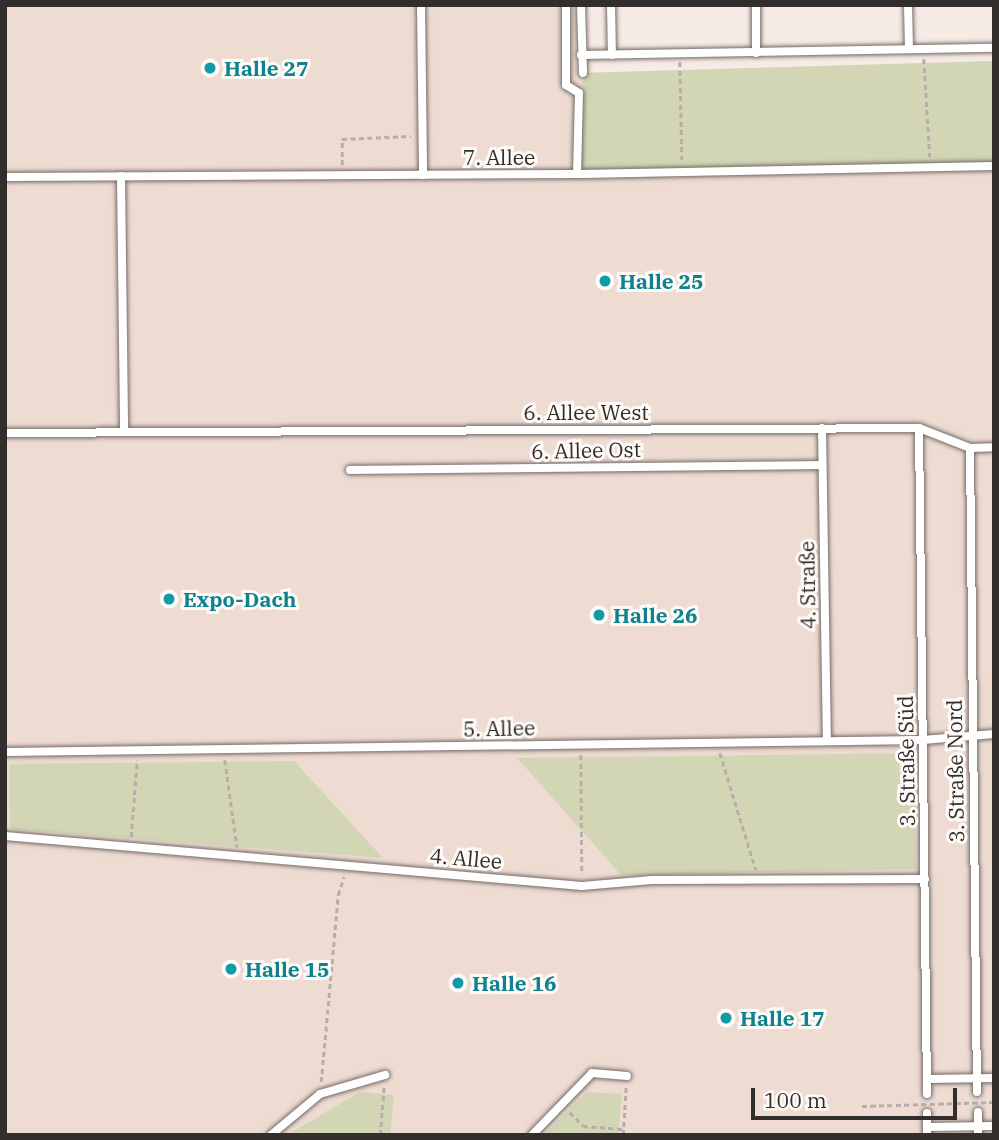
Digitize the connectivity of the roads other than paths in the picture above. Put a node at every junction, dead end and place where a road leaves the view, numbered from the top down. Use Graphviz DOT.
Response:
graph roads {
  1 [pos="421,5"];
  2 [pos="566,5"];
  3 [pos="580,5"];
  4 [pos="611,5"];
  5 [pos="756,5"];
  6 [pos="908,5"];
  7 [pos="994,48"];
  8 [pos="909,49"];
  9 [pos="756,53"];
  10 [pos="581,55"];
  11 [pos="612,55"];
  12 [pos="583,73"];
  13 [pos="994,166"];
  14 [pos="577,174"];
  15 [pos="423,175"];
  16 [pos="121,176"];
  17 [pos="5,177"];
  18 [pos="822,428"];
  19 [pos="919,428"];
  20 [pos="124,432"];
  21 [pos="5,433"];
  22 [pos="994,447"];
  23 [pos="970,448"];
  24 [pos="822,465"];
  25 [pos="350,470"];
  26 [pos="994,734"];
  27 [pos="972,738"];
  28 [pos="923,740"];
  29 [pos="827,741"];
  30 [pos="5,752"];
  31 [pos="5,836"];
  32 [pos="925,879"];
  33 [pos="385,1075"];
  34 [pos="627,1076"];
  35 [pos="977,1078"];
  36 [pos="994,1078"];
  37 [pos="927,1079"];
  38 [pos="977,1093"];
  39 [pos="927,1094"];
  40 [pos="978,1112"];
  41 [pos="927,1113"];
  42 [pos="994,1126"];
  43 [pos="978,1130"];
  44 [pos="927,1131"];
  45 [pos="271,1135"];
  46 [pos="532,1135"];
  1 -- 15 [label="lane"];
  2 -- 14 [label="lane"];
  3 -- 10 [label="lane"];
  4 -- 11 [label="lane"];
  5 -- 9 [label="lane"];
  6 -- 8 [label="lane"];
  7 -- 8 [label="lane"];
  8 -- 9 [label="lane"];
  9 -- 11 [label="lane"];
  10 -- 11 [label="lane"];
  10 -- 12 [label="lane"];
  13 -- 14 [label="lane, 7. Allee"];
  14 -- 15 [label="lane, 7. Allee"];
  15 -- 16 [label="lane, 7. Allee"];
  16 -- 17 [label="lane, 7. Allee"];
  16 -- 20 [label="lane"];
  18 -- 19 [label="lane, 6. Allee West"];
  18 -- 20 [label="lane, 6. Allee West"];
  18 -- 24 [label="lane, 4. Straße"];
  19 -- 23 [label="lane"];
  19 -- 28 [label="lane, 3. Straße Süd"];
  20 -- 21 [label="lane, 6. Allee West"];
  22 -- 23 [label="lane"];
  23 -- 27 [label="lane, 3. Straße Nord"];
  24 -- 25 [label="lane, 6. Allee Ost"];
  24 -- 29 [label="lane, 4. Straße"];
  26 -- 27 [label="lane, 5. Allee"];
  27 -- 28 [label="lane, 5. Allee"];
  27 -- 35 [label="lane, 3. Straße Nord"];
  28 -- 29 [label="lane, 5. Allee"];
  28 -- 32 [label="lane, 3. Straße Süd"];
  29 -- 30 [label="lane, 5. Allee"];
  31 -- 32 [label="lane, 4. Allee"];
  32 -- 37 [label="lane, 3. Straße Süd"];
  33 -- 45 [label="lane"];
  34 -- 46 [label="lane"];
  35 -- 36 [label="lane"];
  35 -- 37 [label="lane"];
  35 -- 38 [label="lane, 3. Straße Nord"];
  37 -- 39 [label="lane, 3. Straße Süd"];
  40 -- 43 [label="lane"];
  41 -- 44 [label="lane"];
  42 -- 43 [label="lane"];
  43 -- 44 [label="lane"];
}
